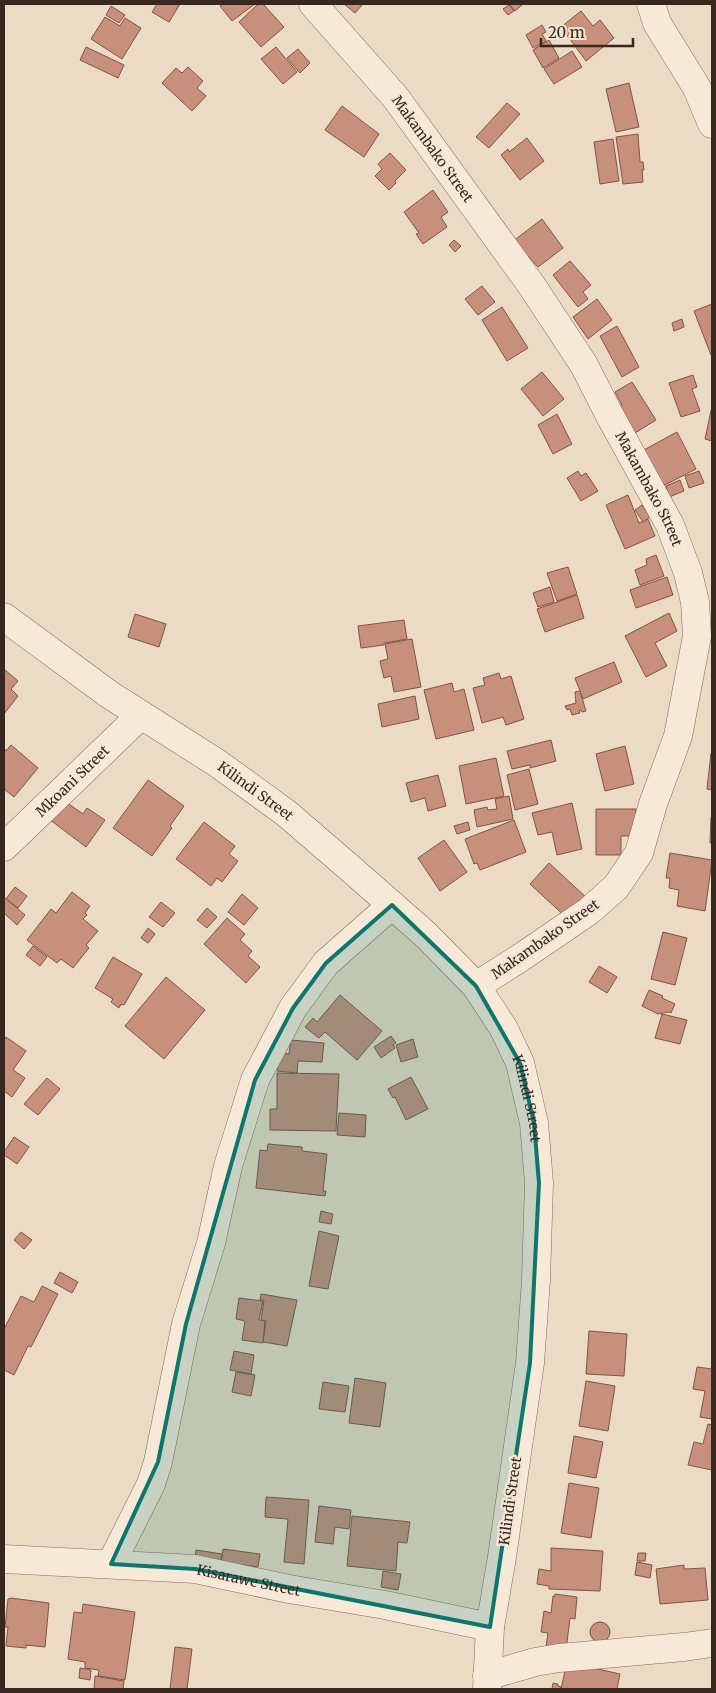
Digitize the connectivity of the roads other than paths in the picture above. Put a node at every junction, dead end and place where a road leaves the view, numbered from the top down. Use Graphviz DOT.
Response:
graph roads {
  1 [pos="313,4"];
  2 [pos="651,4"];
  3 [pos="712,124"];
  4 [pos="4,617"];
  5 [pos="704,642"];
  6 [pos="141,715"];
  7 [pos="4,846"];
  8 [pos="392,906"];
  9 [pos="476,986"];
  10 [pos="4,1558"];
  11 [pos="111,1564"];
  12 [pos="490,1627"];
  13 [pos="712,1643"];
  14 [pos="487,1682"];
  1 -- 5 [label="street, Makambako Street"];
  2 -- 3 [label="street"];
  4 -- 6 [label="street, Kilindi Street"];
  5 -- 9 [label="street, Makambako Street"];
  6 -- 7 [label="street, Mkoani Street"];
  6 -- 8 [label="street, Kilindi Street"];
  8 -- 9 [label="street, Kilindi Street"];
  8 -- 11 [label="street"];
  9 -- 12 [label="street, Kilindi Street"];
  10 -- 11 [label="street, Kisarawe Street"];
  11 -- 12 [label="street, Kisarawe Street"];
  12 -- 14 [label="street, Kilindi Street"];
  13 -- 14 [label="street"];
}
